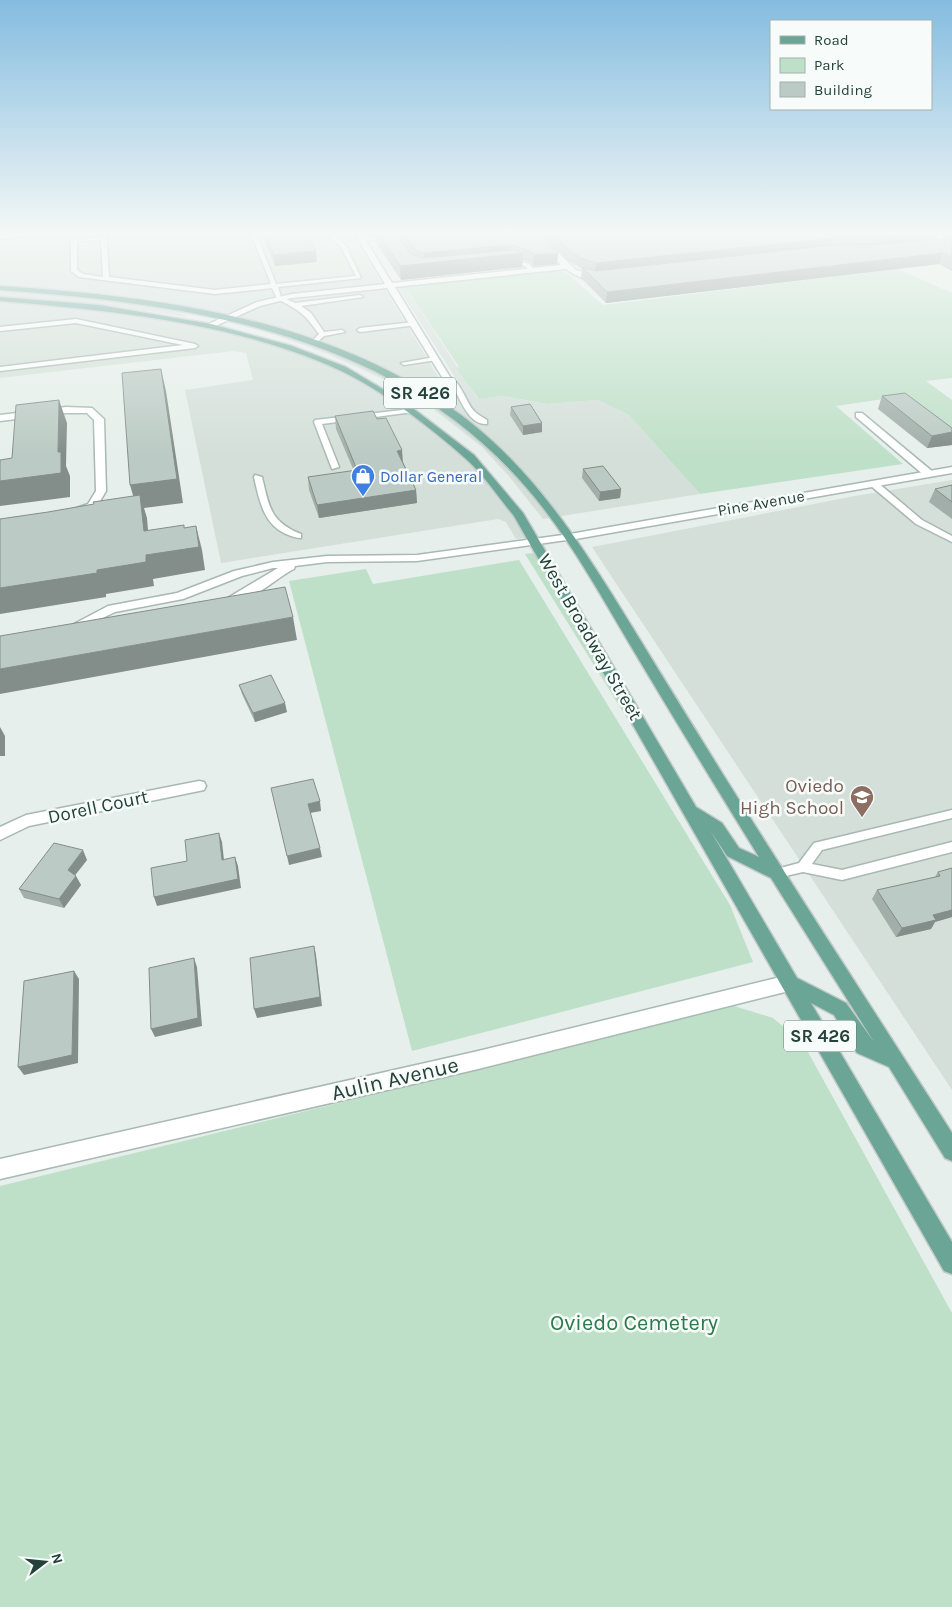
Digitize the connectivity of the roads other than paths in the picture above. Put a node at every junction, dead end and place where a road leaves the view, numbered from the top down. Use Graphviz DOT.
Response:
graph roads {
  1 [pos="77,306"];
  2 [pos="159,306"];
  3 [pos="253,306"];
  4 [pos="296,306"];
  5 [pos="403,306"];
  6 [pos="226,318"];
  7 [pos="414,324"];
  8 [pos="208,326"];
  9 [pos="0,329"];
  10 [pos="360,330"];
  11 [pos="342,332"];
  12 [pos="318,338"];
  13 [pos="435,359"];
  14 [pos="404,363"];
  15 [pos="0,369"];
  16 [pos="446,377"];
  17 [pos="411,411"];
  18 [pos="859,415"];
  19 [pos="0,418"];
  20 [pos="484,422"];
  21 [pos="335,467"];
  22 [pos="952,470"];
  23 [pos="930,474"];
  24 [pos="258,477"];
  25 [pos="874,484"];
  26 [pos="65,516"];
  27 [pos="298,536"];
  28 [pos="570,536"];
  29 [pos="952,539"];
  30 [pos="535,542"];
  31 [pos="303,562"];
  32 [pos="250,569"];
  33 [pos="264,583"];
  34 [pos="204,588"];
  35 [pos="115,622"];
  36 [pos="199,786"];
  37 [pos="688,808"];
  38 [pos="952,814"];
  39 [pos="0,834"];
  40 [pos="952,847"];
  41 [pos="803,868"];
  42 [pos="776,873"];
  43 [pos="789,982"];
  44 [pos="896,1061"];
  45 [pos="952,1151"];
  46 [pos="0,1169"];
  47 [pos="952,1263"];
  1 -- 8 [label="main road, West Broadway Street / SR 426"];
  2 -- 6 [label="main road, West Broadway Street / SR 426"];
  3 -- 6 [label="street"];
  4 -- 12 [label="lane"];
  5 -- 7 [label="street"];
  6 -- 8 [label="street"];
  6 -- 12 [label="main road, West Broadway Street / SR 426"];
  7 -- 10 [label="lane"];
  7 -- 13 [label="street"];
  8 -- 17 [label="main road, West Broadway Street / SR 426"];
  9 -- 15 [label="lane"];
  11 -- 12 [label="lane"];
  12 -- 28 [label="main road, West Broadway Street / SR 426"];
  13 -- 14 [label="lane"];
  13 -- 16 [label="street"];
  16 -- 20 [label="lane"];
  17 -- 21 [label="lane"];
  17 -- 30 [label="main road, West Broadway Street / SR 426"];
  18 -- 23 [label="street"];
  19 -- 26 [label="street"];
  22 -- 23 [label="street, Pine Avenue"];
  23 -- 25 [label="street, Pine Avenue"];
  24 -- 27 [label="lane"];
  25 -- 28 [label="street, Pine Avenue"];
  25 -- 29 [label="lane"];
  28 -- 30 [label="street, Pine Avenue"];
  28 -- 42 [label="main road, West Broadway Street / SR 426"];
  30 -- 31 [label="street, Pine Avenue"];
  30 -- 37 [label="main road, West Broadway Street / SR 426"];
  31 -- 32 [label="street"];
  31 -- 33 [label="street"];
  32 -- 33 [label="street"];
  32 -- 34 [label="street"];
  33 -- 34 [label="street"];
  34 -- 35 [label="street"];
  36 -- 39 [label="street, Dorell Court"];
  37 -- 42 [label="main road"];
  37 -- 43 [label="main road, West Broadway Street / SR 426"];
  38 -- 41 [label="lane"];
  40 -- 41 [label="lane"];
  41 -- 42 [label="lane"];
  42 -- 44 [label="main road, West Broadway Street / SR 426"];
  43 -- 44 [label="main road"];
  43 -- 46 [label="street, Aulin Avenue"];
  43 -- 47 [label="main road, West Broadway Street / SR 426"];
  44 -- 45 [label="main road, West Broadway Street / SR 426"];
}
